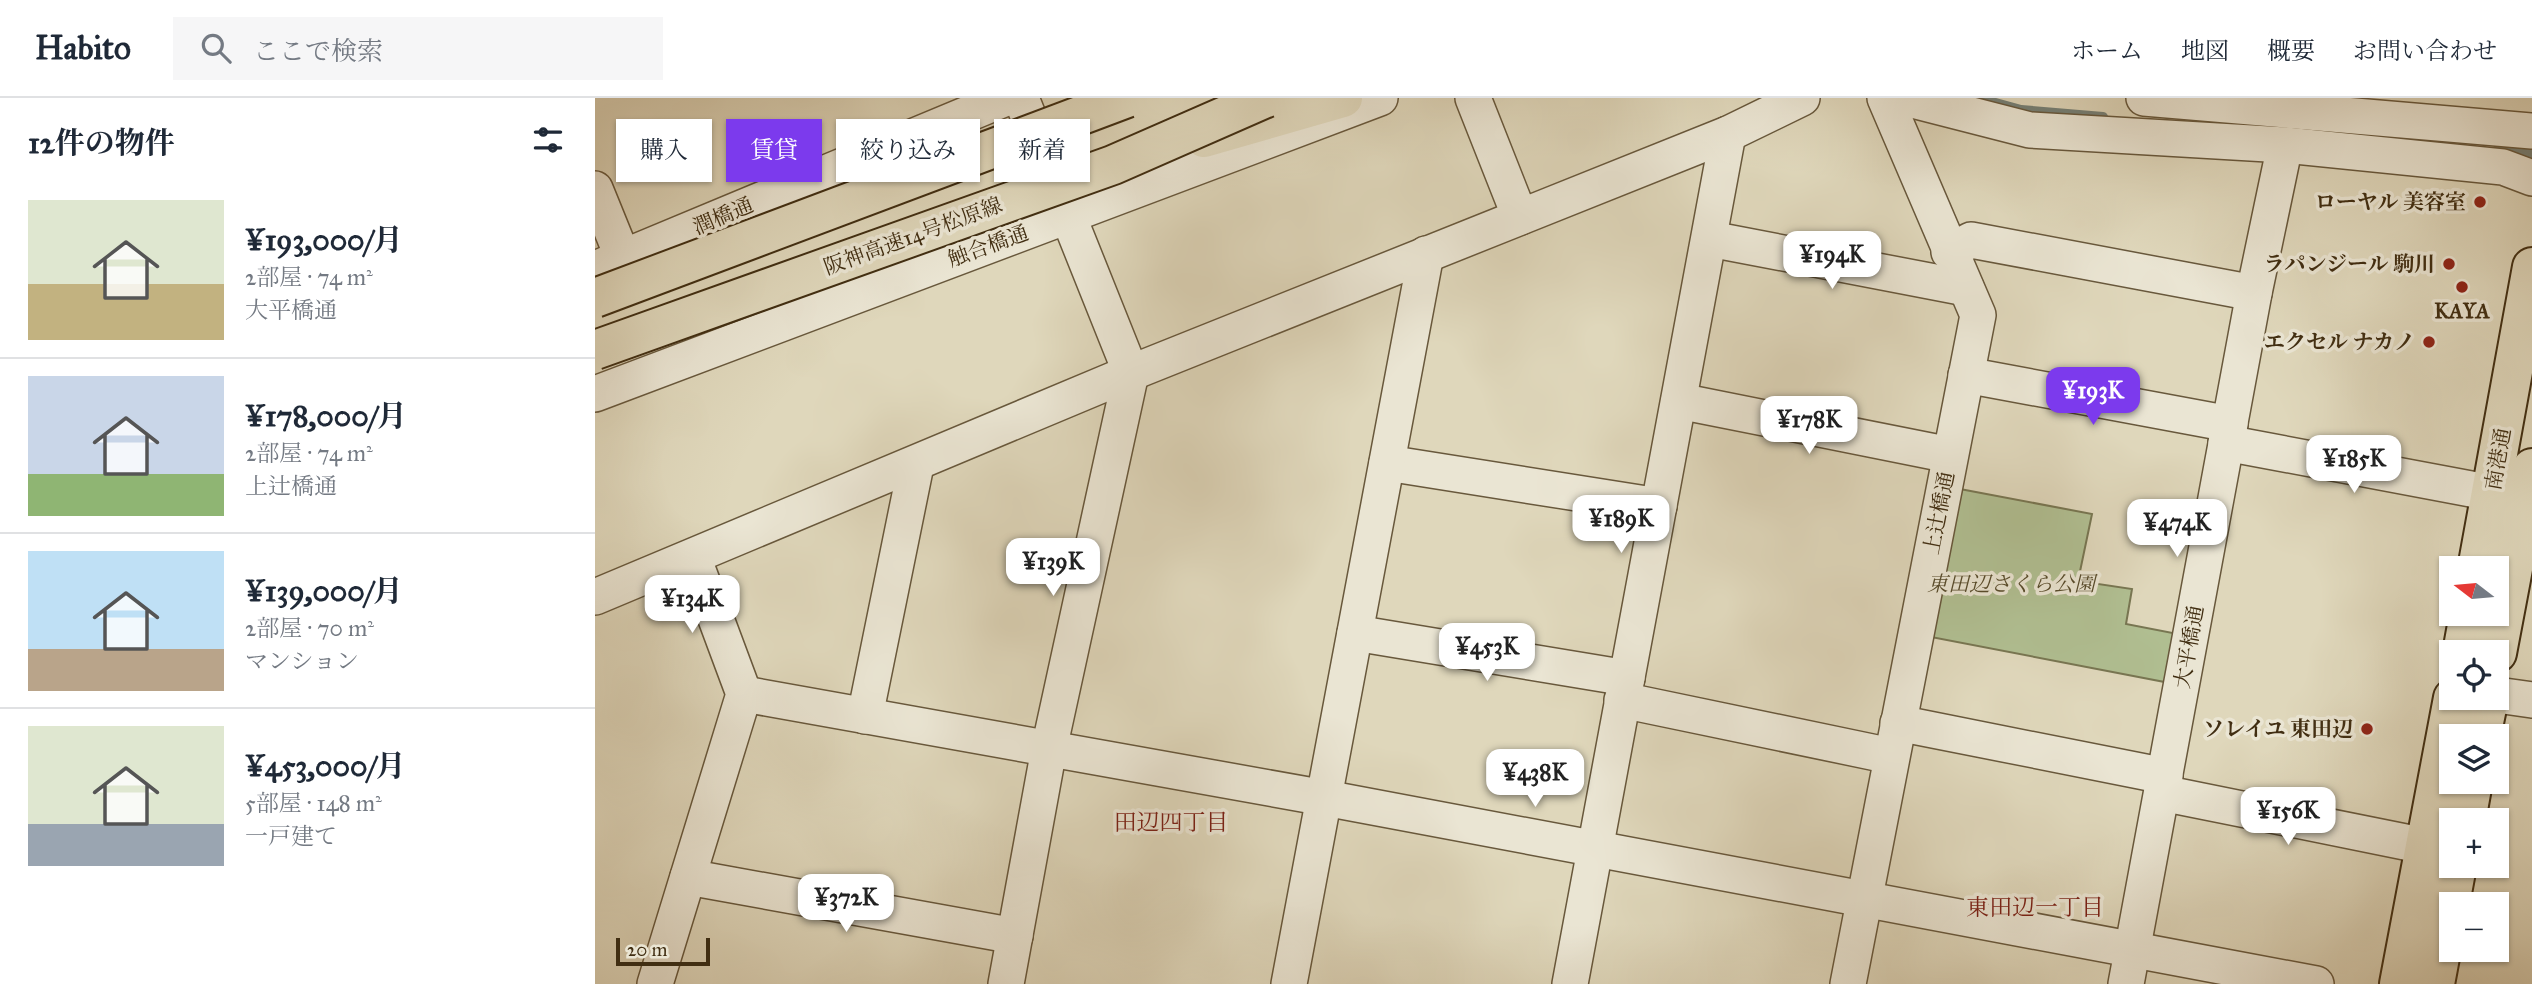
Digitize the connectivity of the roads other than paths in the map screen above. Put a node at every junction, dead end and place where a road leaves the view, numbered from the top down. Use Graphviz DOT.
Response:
graph roads {
  1 [pos="1006,98"];
  2 [pos="1021,98"];
  3 [pos="1127,98"];
  4 [pos="1266,98"];
  5 [pos="1343,98"];
  6 [pos="1380,98"];
  7 [pos="1473,98"];
  8 [pos="1802,98"];
  9 [pos="1885,98"];
  10 [pos="1905,98"];
  11 [pos="2144,98"];
  12 [pos="2532,131"];
  13 [pos="1728,134"];
  14 [pos="2284,145"];
  15 [pos="1113,164"];
  16 [pos="2532,178"];
  17 [pos="595,189"];
  18 [pos="1069,216"];
  19 [pos="1520,216"];
  20 [pos="1710,239"];
  21 [pos="1949,252"];
  22 [pos="1426,254"];
  23 [pos="609,264"];
  24 [pos="2532,267"];
  25 [pos="1966,288"];
  26 [pos="2254,293"];
  27 [pos="595,298"];
  28 [pos="595,350"];
  29 [pos="1131,373"];
  30 [pos="1966,375"];
  31 [pos="595,394"];
  32 [pos="1679,401"];
  33 [pos="2228,433"];
  34 [pos="1950,455"];
  35 [pos="1387,463"];
  36 [pos="916,465"];
  37 [pos="2532,470"];
  38 [pos="2492,493"];
  39 [pos="1659,506"];
  40 [pos="2480,556"];
  41 [pos="693,557"];
  42 [pos="595,597"];
  43 [pos="1356,633"];
  44 [pos="2499,640"];
  45 [pos="1625,689"];
  46 [pos="744,694"];
  47 [pos="2509,697"];
  48 [pos="2532,700"];
  49 [pos="2451,710"];
  50 [pos="865,716"];
  51 [pos="1895,740"];
  52 [pos="1049,750"];
  53 [pos="2163,785"];
  54 [pos="1325,798"];
  55 [pos="2425,846"];
  56 [pos="1595,849"];
  57 [pos="688,877"];
  58 [pos="2455,878"];
  59 [pos="1863,899"];
  60 [pos="1015,936"];
  61 [pos="2133,948"];
  62 [pos="655,984"];
  63 [pos="1006,984"];
  64 [pos="1289,984"];
  65 [pos="1570,984"];
  66 [pos="1848,984"];
  67 [pos="2126,984"];
  68 [pos="2316,984"];
  69 [pos="2399,984"];
  70 [pos="2435,984"];
  1 -- 23 [label="street, 潤橋通"];
  2 -- 18 [label="street"];
  3 -- 27 [label="main road, bridge"];
  4 -- 15 [label="main road, 阪神高速14号松原線, bridge"];
  5 -- 15 [label="main road, bridge"];
  6 -- 18 [label="street, 触合橋通"];
  7 -- 19 [label="street"];
  8 -- 13 [label="street"];
  9 -- 21 [label="street, 上辻橋通"];
  10 -- 14 [label="street"];
  11 -- 12 [label="street"];
  13 -- 19 [label="street"];
  13 -- 20 [label="street"];
  14 -- 16 [label="street"];
  14 -- 26 [label="street, 大平橋通"];
  15 -- 28 [label="main road, 阪神高速14号松原線, bridge"];
  17 -- 23 [label="street"];
  18 -- 29 [label="street"];
  18 -- 31 [label="street, 触合橋通"];
  19 -- 22 [label="street"];
  20 -- 25 [label="street"];
  20 -- 32 [label="street"];
  21 -- 25 [label="street, 上辻橋通"];
  21 -- 26 [label="street"];
  22 -- 29 [label="street"];
  22 -- 35 [label="street"];
  24 -- 38 [label="main road, 南港通"];
  25 -- 30 [label="street, 上辻橋通"];
  26 -- 33 [label="street, 大平橋通"];
  29 -- 36 [label="street"];
  29 -- 52 [label="street"];
  30 -- 33 [label="street"];
  30 -- 34 [label="street, 上辻橋通"];
  32 -- 34 [label="street"];
  32 -- 39 [label="street"];
  33 -- 38 [label="street"];
  33 -- 53 [label="street, 大平橋通"];
  34 -- 51 [label="street, 上辻橋通"];
  35 -- 39 [label="street"];
  35 -- 43 [label="street"];
  36 -- 41 [label="street"];
  36 -- 50 [label="street"];
  37 -- 44 [label="main road, 南港通"];
  38 -- 40 [label="main road, 南港通"];
  39 -- 45 [label="street"];
  41 -- 42 [label="street"];
  41 -- 46 [label="street"];
  43 -- 45 [label="street"];
  43 -- 54 [label="street"];
  45 -- 51 [label="street"];
  45 -- 56 [label="street"];
  46 -- 50 [label="street"];
  46 -- 57 [label="street"];
  47 -- 48 [label="street"];
  49 -- 55 [label="main road"];
  50 -- 52 [label="street"];
  51 -- 53 [label="street"];
  51 -- 59 [label="street, 上辻橋通"];
  52 -- 54 [label="street"];
  52 -- 60 [label="street"];
  53 -- 55 [label="street"];
  53 -- 61 [label="street, 大平橋通"];
  54 -- 56 [label="street"];
  54 -- 64 [label="street"];
  55 -- 69 [label="main road"];
  56 -- 59 [label="street"];
  56 -- 65 [label="street"];
  57 -- 60 [label="street"];
  57 -- 62 [label="street"];
  58 -- 70 [label="main road"];
  59 -- 61 [label="street"];
  59 -- 66 [label="street, 上辻橋通"];
  60 -- 63 [label="street"];
  61 -- 67 [label="street, 大平橋通"];
  61 -- 68 [label="street"];
}
